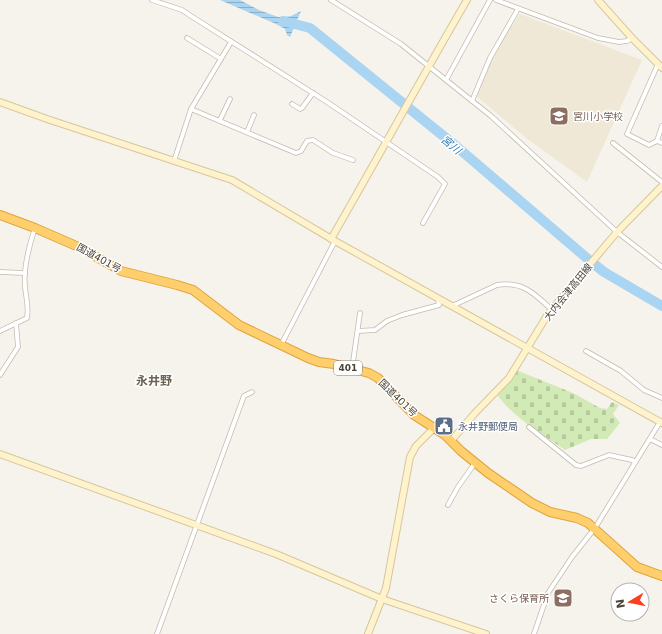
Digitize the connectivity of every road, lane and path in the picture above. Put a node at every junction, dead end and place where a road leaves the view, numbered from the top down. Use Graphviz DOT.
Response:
graph roads {
  1 [pos="152,0"];
  2 [pos="331,0"];
  3 [pos="467,0"];
  4 [pos="490,0"];
  5 [pos="496,0"];
  6 [pos="598,0"];
  7 [pos="518,9"];
  8 [pos="187,38"];
  9 [pos="632,38"];
  10 [pos="231,42"];
  11 [pos="221,59"];
  12 [pos="660,66"];
  13 [pos="428,67"];
  14 [pos="446,80"];
  15 [pos="312,93"];
  16 [pos="230,99"];
  17 [pos="472,101"];
  18 [pos="0,102"];
  19 [pos="292,104"];
  20 [pos="191,109"];
  21 [pos="254,115"];
  22 [pos="220,120"];
  23 [pos="662,126"];
  24 [pos="247,132"];
  25 [pos="388,140"];
  26 [pos="657,141"];
  27 [pos="613,142"];
  28 [pos="662,143"];
  29 [pos="353,160"];
  30 [pos="174,161"];
  31 [pos="662,182"];
  32 [pos="662,186"];
  33 [pos="0,215"];
  34 [pos="423,223"];
  35 [pos="35,228"];
  36 [pos="617,232"];
  37 [pos="333,240"];
  38 [pos="662,267"];
  39 [pos="0,272"];
  40 [pos="25,273"];
  41 [pos="438,299"];
  42 [pos="452,306"];
  43 [pos="552,310"];
  44 [pos="360,313"];
  45 [pos="16,323"];
  46 [pos="0,331"];
  47 [pos="358,331"];
  48 [pos="281,345"];
  49 [pos="527,348"];
  50 [pos="586,351"];
  51 [pos="352,369"];
  52 [pos="0,375"];
  53 [pos="252,392"];
  54 [pos="662,398"];
  55 [pos="661,422"];
  56 [pos="529,427"];
  57 [pos="434,428"];
  58 [pos="650,439"];
  59 [pos="451,441"];
  60 [pos="662,445"];
  61 [pos="0,454"];
  62 [pos="635,462"];
  63 [pos="475,463"];
  64 [pos="448,505"];
  65 [pos="196,525"];
  66 [pos="595,528"];
  67 [pos="662,576"];
  68 [pos="382,599"];
  69 [pos="157,634"];
  70 [pos="368,634"];
  71 [pos="486,634"];
  72 [pos="534,634"];
  1 -- 10 [label="street"];
  2 -- 13 [label="street"];
  3 -- 13 [label="street"];
  4 -- 14 [label="street"];
  5 -- 7 [label="street"];
  6 -- 9 [label="street"];
  7 -- 9 [label="street"];
  7 -- 17 [label="street"];
  8 -- 11 [label="street"];
  9 -- 12 [label="street"];
  10 -- 11 [label="street"];
  10 -- 15 [label="street"];
  11 -- 20 [label="street"];
  12 -- 26 [label="street"];
  13 -- 14 [label="street"];
  13 -- 25 [label="street"];
  14 -- 17 [label="street"];
  15 -- 19 [label="street"];
  15 -- 25 [label="street"];
  16 -- 22 [label="street"];
  17 -- 36 [label="street"];
  18 -- 30 [label="street"];
  20 -- 22 [label="street"];
  20 -- 30 [label="street"];
  21 -- 24 [label="street"];
  22 -- 24 [label="street"];
  23 -- 26 [label="street"];
  24 -- 29 [label="street"];
  25 -- 34 [label="street"];
  25 -- 37 [label="street"];
  26 -- 28 [label="street"];
  27 -- 31 [label="street"];
  30 -- 37 [label="street"];
  32 -- 36 [label="street, 大内会津高田線"];
  33 -- 35 [label="highway, 国道401号 / 401"];
  35 -- 40 [label="street"];
  35 -- 48 [label="highway, 国道401号 / 401"];
  36 -- 38 [label="street"];
  36 -- 43 [label="street, 大内会津高田線"];
  37 -- 41 [label="street"];
  37 -- 48 [label="street"];
  39 -- 40 [label="street"];
  40 -- 45 [label="street"];
  41 -- 42 [label="street"];
  41 -- 47 [label="street"];
  42 -- 43 [label="street"];
  42 -- 49 [label="street"];
  43 -- 49 [label="street, 大内会津高田線"];
  44 -- 47 [label="street"];
  45 -- 46 [label="street"];
  45 -- 52 [label="street"];
  47 -- 51 [label="street"];
  48 -- 51 [label="highway, 国道401号 / 401"];
  49 -- 55 [label="street"];
  49 -- 59 [label="street, 大内会津高田線"];
  50 -- 54 [label="street"];
  51 -- 57 [label="highway, 国道401号 / 401"];
  53 -- 65 [label="street"];
  55 -- 58 [label="street"];
  56 -- 62 [label="street"];
  57 -- 59 [label="highway, 国道401号 / 401"];
  57 -- 68 [label="street"];
  58 -- 60 [label="street"];
  58 -- 62 [label="street"];
  59 -- 63 [label="highway, 国道401号 / 401"];
  61 -- 65 [label="street"];
  62 -- 66 [label="street"];
  63 -- 64 [label="street"];
  63 -- 66 [label="highway, 国道401号 / 401"];
  65 -- 68 [label="street"];
  65 -- 69 [label="street"];
  66 -- 67 [label="highway, 国道401号 / 401"];
  66 -- 72 [label="street"];
  68 -- 70 [label="street"];
  68 -- 71 [label="street"];
}
